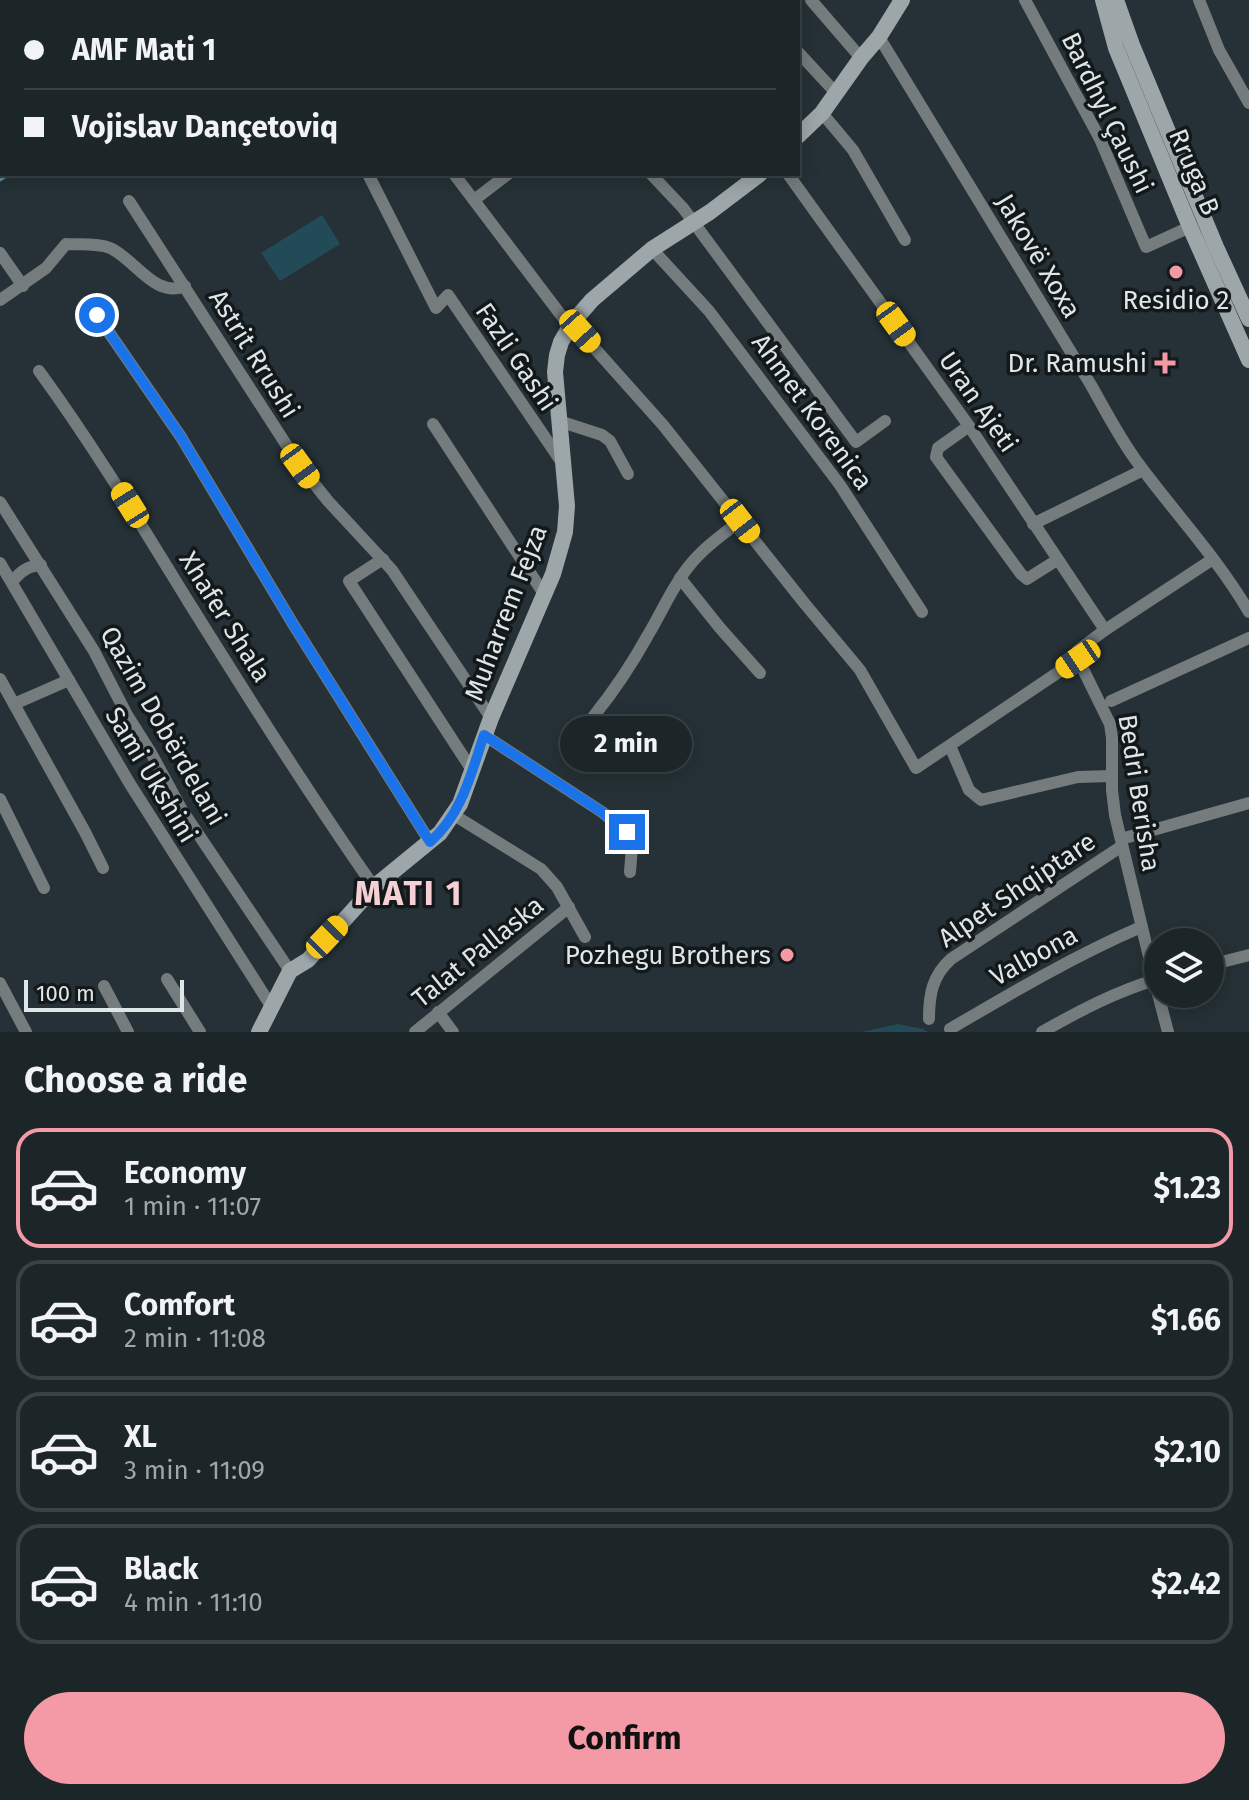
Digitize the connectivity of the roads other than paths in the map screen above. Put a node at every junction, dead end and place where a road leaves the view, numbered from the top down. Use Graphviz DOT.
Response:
graph roads {
  1 [pos="811,0"];
  2 [pos="1025,0"];
  3 [pos="1103,0"];
  4 [pos="1116,0"];
  5 [pos="1199,0"];
  6 [pos="895,3"];
  7 [pos="879,37"];
  8 [pos="800,54"];
  9 [pos="861,58"];
  10 [pos="836,93"];
  11 [pos="1249,103"];
  12 [pos="822,113"];
  13 [pos="800,134"];
  14 [pos="369,176"];
  15 [pos="456,176"];
  16 [pos="505,176"];
  17 [pos="653,176"];
  18 [pos="757,176"];
  19 [pos="789,176"];
  20 [pos="474,200"];
  21 [pos="129,201"];
  22 [pos="693,223"];
  23 [pos="1190,227"];
  24 [pos="905,240"];
  25 [pos="652,249"];
  26 [pos="0,253"];
  27 [pos="23,286"];
  28 [pos="185,286"];
  29 [pos="0,300"];
  30 [pos="97,315"];
  31 [pos="1249,319"];
  32 [pos="571,325"];
  33 [pos="1249,360"];
  34 [pos="39,371"];
  35 [pos="559,421"];
  36 [pos="885,421"];
  37 [pos="433,424"];
  38 [pos="969,426"];
  39 [pos="563,464"];
  40 [pos="1143,470"];
  41 [pos="628,474"];
  42 [pos="0,502"];
  43 [pos="740,521"];
  44 [pos="1033,524"];
  45 [pos="383,559"];
  46 [pos="1213,559"];
  47 [pos="1057,560"];
  48 [pos="0,563"];
  49 [pos="41,565"];
  50 [pos="680,578"];
  51 [pos="12,582"];
  52 [pos="544,594"];
  53 [pos="922,612"];
  54 [pos="1249,612"];
  55 [pos="1105,630"];
  56 [pos="1249,638"];
  57 [pos="1078,655"];
  58 [pos="760,673"];
  59 [pos="0,679"];
  60 [pos="69,680"];
  61 [pos="1111,701"];
  62 [pos="14,704"];
  63 [pos="593,717"];
  64 [pos="491,718"];
  65 [pos="484,735"];
  66 [pos="950,746"];
  67 [pos="472,770"];
  68 [pos="1112,776"];
  69 [pos="0,799"];
  70 [pos="1249,803"];
  71 [pos="454,815"];
  72 [pos="430,842"];
  73 [pos="1121,843"];
  74 [pos="103,868"];
  75 [pos="630,872"];
  76 [pos="374,887"];
  77 [pos="44,888"];
  78 [pos="569,907"];
  79 [pos="1141,927"];
  80 [pos="585,937"];
  81 [pos="1144,937"];
  82 [pos="1249,955"];
  83 [pos="1224,961"];
  84 [pos="290,971"];
  85 [pos="167,979"];
  86 [pos="0,983"];
  87 [pos="1144,984"];
  88 [pos="104,986"];
  89 [pos="271,1006"];
  90 [pos="1162,1008"];
  91 [pos="438,1012"];
  92 [pos="929,1019"];
  93 [pos="950,1029"];
  94 [pos="26,1032"];
  95 [pos="128,1032"];
  96 [pos="200,1032"];
  97 [pos="259,1032"];
  98 [pos="415,1032"];
  99 [pos="453,1032"];
  100 [pos="1042,1032"];
  101 [pos="1168,1032"];
  1 -- 9 [label="street"];
  2 -- 23 [label="street, Bardhyl Çaushi"];
  3 -- 23 [label="street, Rruga B"];
  4 -- 31 [label="street, Rruga B"];
  5 -- 11 [label="street"];
  6 -- 7 [label="street"];
  7 -- 9 [label="street"];
  7 -- 40 [label="street, Jakovë Xoxa"];
  8 -- 10 [label="street"];
  9 -- 10 [label="street"];
  10 -- 12 [label="street"];
  12 -- 13 [label="street"];
  12 -- 24 [label="street"];
  14 -- 39 [label="street, Fazli Gashi"];
  15 -- 20 [label="street"];
  16 -- 20 [label="street"];
  17 -- 22 [label="street"];
  18 -- 22 [label="street, Muharrem Fejza"];
  19 -- 38 [label="street, Uran Ajeti"];
  20 -- 32 [label="street"];
  21 -- 28 [label="street, Astrit Rrushi"];
  22 -- 25 [label="street, Muharrem Fejza"];
  22 -- 36 [label="street"];
  23 -- 33 [label="street, Rruga B"];
  25 -- 32 [label="street, Muharrem Fejza"];
  25 -- 53 [label="street, Ahmet Korenica"];
  26 -- 27 [label="street"];
  27 -- 28 [label="street"];
  27 -- 29 [label="street"];
  28 -- 45 [label="street, Astrit Rrushi"];
  30 -- 72 [label="street"];
  32 -- 35 [label="street, Muharrem Fejza"];
  32 -- 43 [label="street"];
  34 -- 76 [label="street, Xhafer Shala"];
  35 -- 39 [label="street, Muharrem Fejza"];
  35 -- 41 [label="street"];
  37 -- 52 [label="street"];
  38 -- 44 [label="street, Uran Ajeti"];
  38 -- 47 [label="street"];
  39 -- 52 [label="street, Muharrem Fejza"];
  40 -- 44 [label="street"];
  40 -- 46 [label="street, Jakovë Xoxa"];
  42 -- 49 [label="street, Qazim Dobërdelani"];
  43 -- 50 [label="street"];
  43 -- 66 [label="street"];
  44 -- 47 [label="street, Uran Ajeti"];
  45 -- 64 [label="street, Astrit Rrushi"];
  45 -- 67 [label="street"];
  46 -- 54 [label="street, Jakovë Xoxa"];
  46 -- 55 [label="street"];
  47 -- 55 [label="street, Uran Ajeti"];
  48 -- 51 [label="street, Sami Ukshini"];
  49 -- 51 [label="street"];
  49 -- 84 [label="street, Qazim Dobërdelani"];
  50 -- 58 [label="street"];
  50 -- 63 [label="street"];
  51 -- 60 [label="street, Sami Ukshini"];
  52 -- 64 [label="street, Muharrem Fejza"];
  55 -- 57 [label="street"];
  56 -- 61 [label="street"];
  57 -- 66 [label="street"];
  57 -- 68 [label="street, Bedri Berisha"];
  59 -- 62 [label="street"];
  60 -- 62 [label="street"];
  60 -- 89 [label="street, Sami Ukshini"];
  62 -- 74 [label="street"];
  64 -- 65 [label="street, Muharrem Fejza"];
  65 -- 67 [label="street, Muharrem Fejza"];
  65 -- 75 [label="street"];
  66 -- 68 [label="street"];
  67 -- 71 [label="street, Muharrem Fejza"];
  68 -- 73 [label="street, Bedri Berisha"];
  69 -- 77 [label="street"];
  70 -- 73 [label="street, Alpet Shqiptare"];
  71 -- 72 [label="street, Muharrem Fejza"];
  71 -- 78 [label="street"];
  72 -- 76 [label="street, Muharrem Fejza"];
  73 -- 79 [label="street, Bedri Berisha"];
  73 -- 92 [label="street, Alpet Shqiptare"];
  76 -- 84 [label="street, Muharrem Fejza"];
  78 -- 80 [label="street"];
  78 -- 91 [label="street, Talat Pallaska"];
  79 -- 81 [label="street, Bedri Berisha"];
  79 -- 93 [label="street, Valbona"];
  82 -- 83 [label="street"];
  84 -- 89 [label="street, Muharrem Fejza"];
  85 -- 96 [label="street"];
  86 -- 94 [label="street"];
  87 -- 100 [label="street"];
  88 -- 95 [label="street"];
  89 -- 97 [label="street, Muharrem Fejza"];
  90 -- 101 [label="street, Bedri Berisha"];
  91 -- 98 [label="street, Talat Pallaska"];
  91 -- 99 [label="street"];
}
